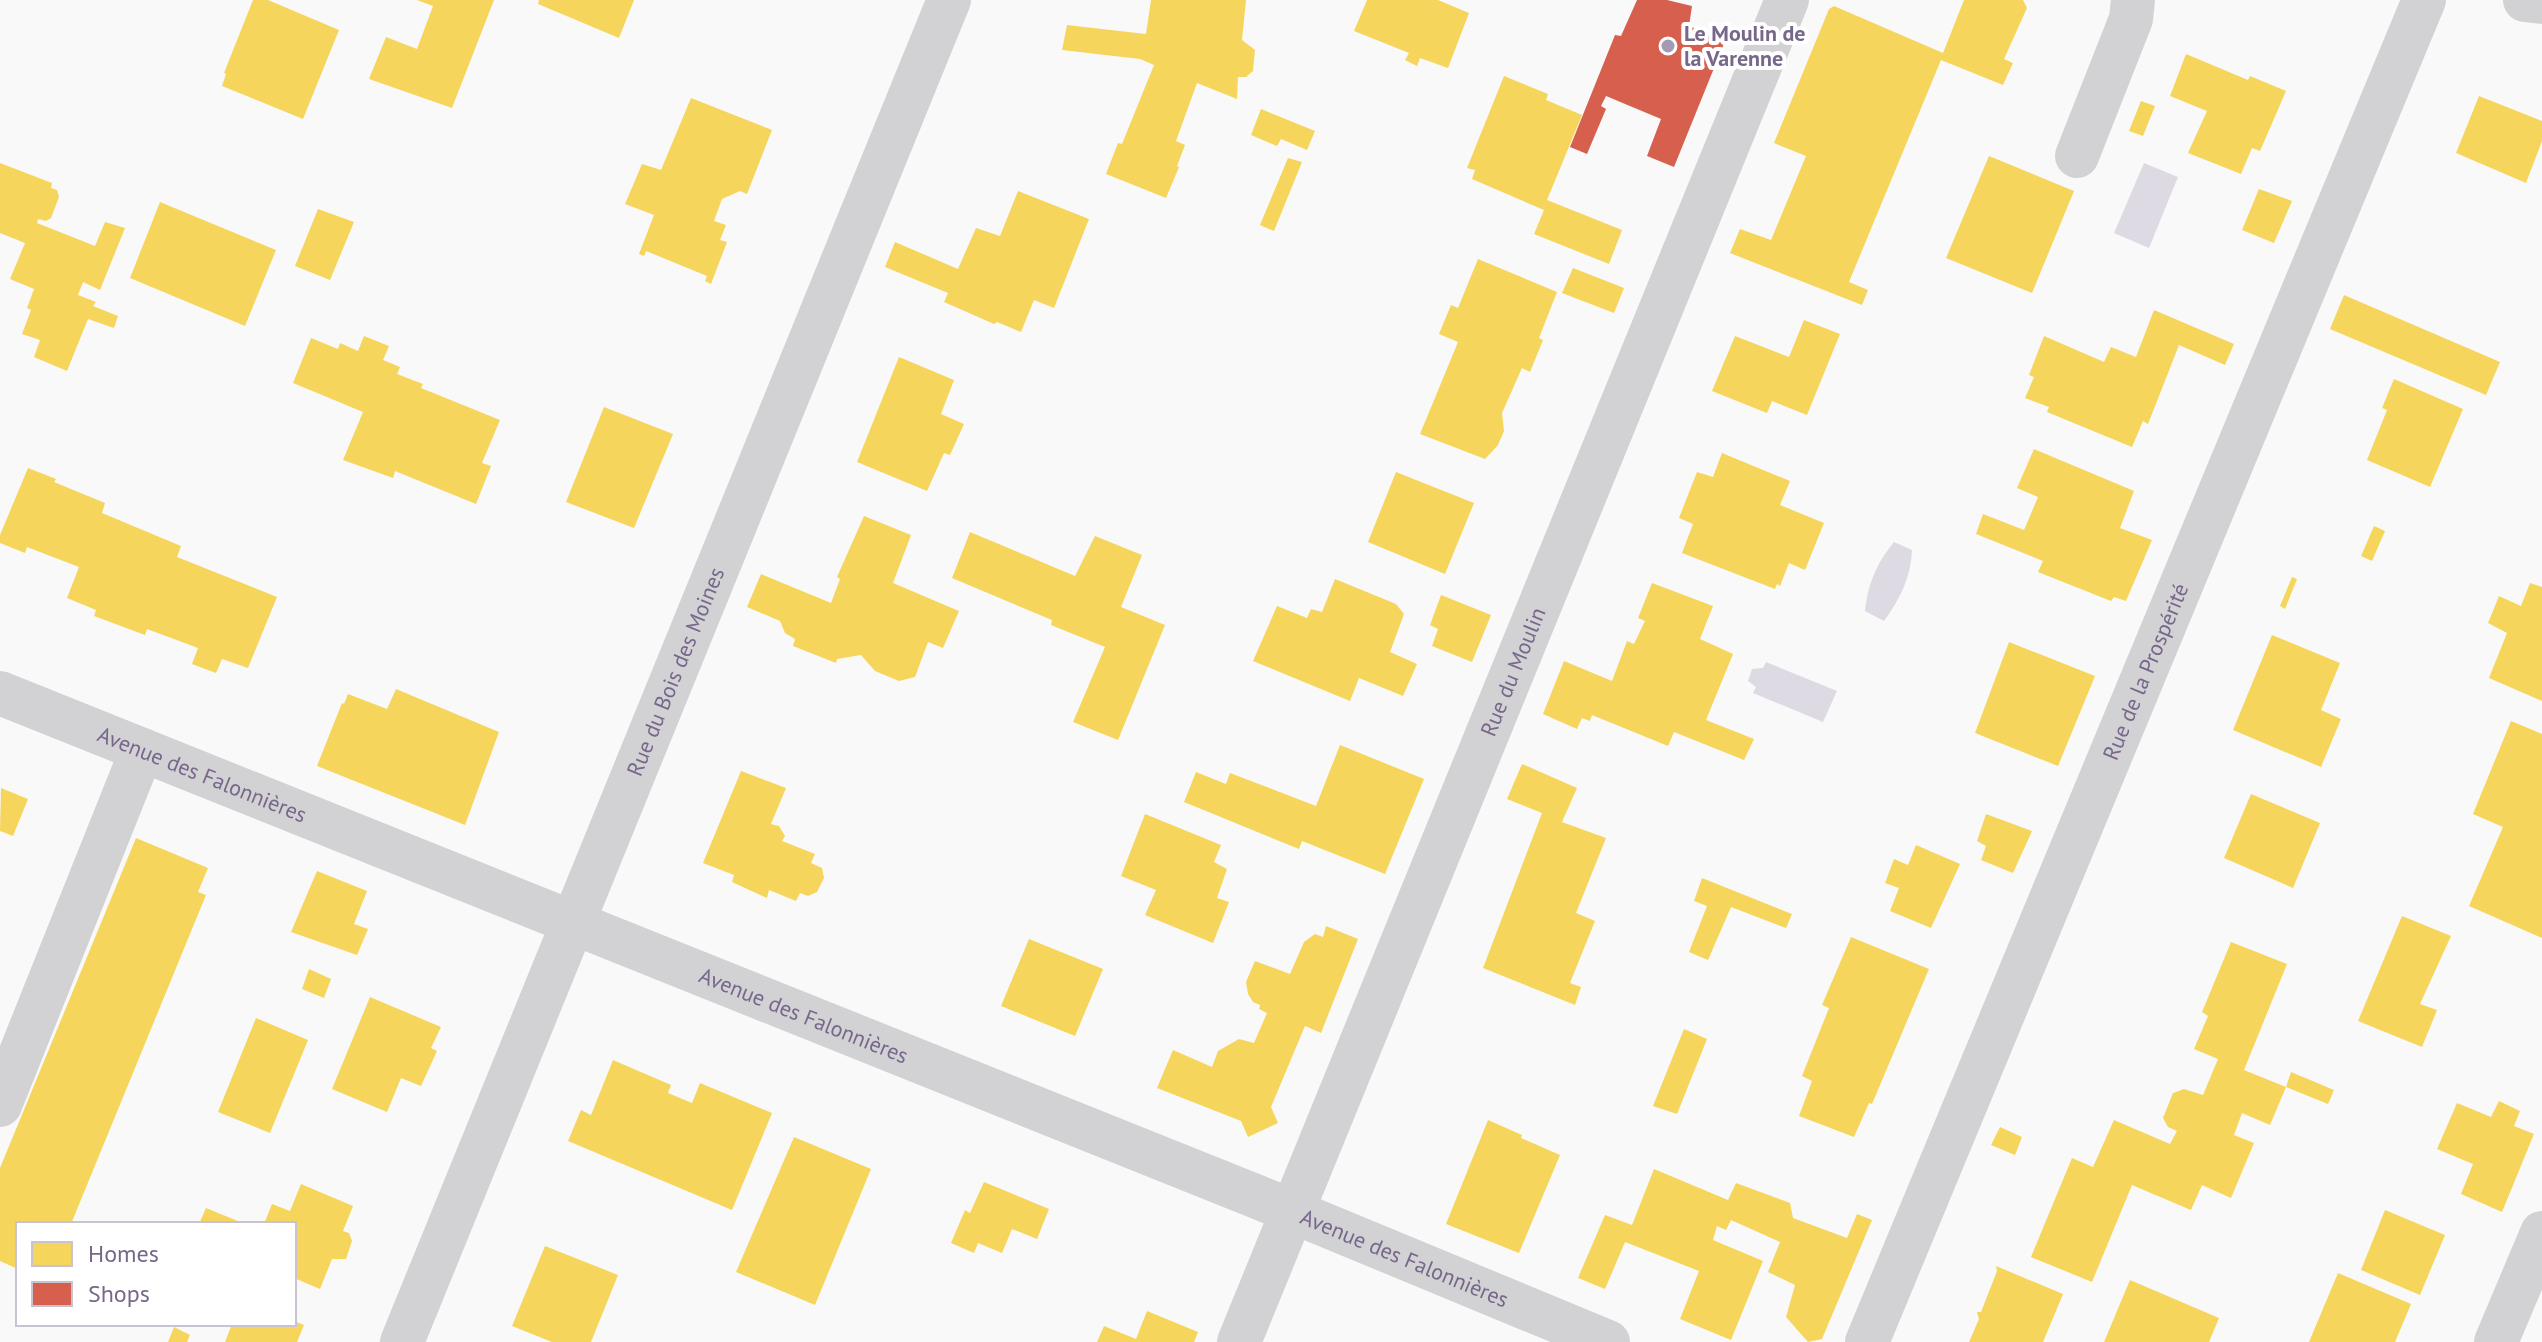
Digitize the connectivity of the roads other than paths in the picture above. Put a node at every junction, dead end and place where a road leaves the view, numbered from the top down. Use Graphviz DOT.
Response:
graph roads {
  1 [pos="949,0"];
  2 [pos="1787,0"];
  3 [pos="2133,0"];
  4 [pos="2424,0"];
  5 [pos="2525,0"];
  6 [pos="2542,2"];
  7 [pos="2077,156"];
  8 [pos="0,693"];
  9 [pos="142,750"];
  10 [pos="574,924"];
  11 [pos="0,1105"];
  12 [pos="1292,1212"];
  13 [pos="2542,1233"];
  14 [pos="402,1342"];
  15 [pos="1239,1342"];
  16 [pos="1608,1342"];
  17 [pos="1867,1342"];
  18 [pos="2496,1342"];
  1 -- 10 [label="street, Rue du Bois des Moines"];
  2 -- 12 [label="street, Rue du Moulin"];
  3 -- 7 [label="street"];
  4 -- 17 [label="street, Rue de la Prospérité"];
  5 -- 6 [label="street"];
  8 -- 9 [label="street, Avenue des Falonnières"];
  9 -- 10 [label="street, Avenue des Falonnières"];
  9 -- 11 [label="street"];
  10 -- 12 [label="street, Avenue des Falonnières"];
  10 -- 14 [label="street, Rue du Bois des Moines"];
  12 -- 15 [label="street, Rue du Moulin"];
  12 -- 16 [label="street, Avenue des Falonnières"];
  13 -- 18 [label="street"];
}
